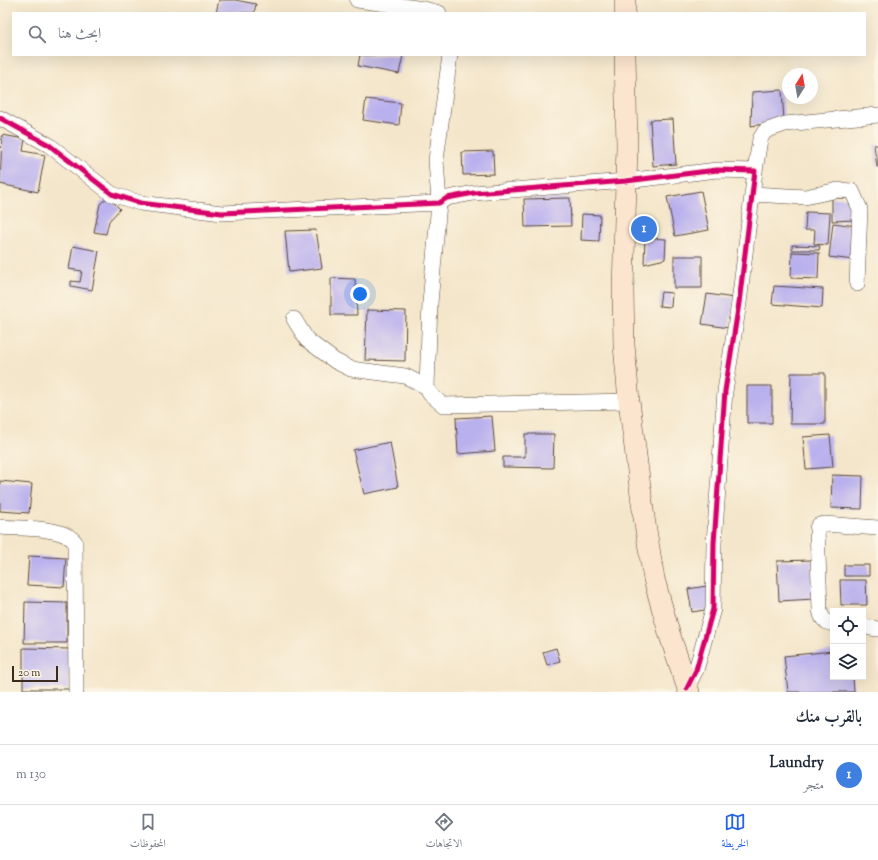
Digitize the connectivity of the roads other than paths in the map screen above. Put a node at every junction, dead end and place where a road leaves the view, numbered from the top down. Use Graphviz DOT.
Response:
graph roads {
  1 [pos="357,0"];
  2 [pos="625,0"];
  3 [pos="435,12"];
  4 [pos="625,12"];
  5 [pos="450,56"];
  6 [pos="626,56"];
  7 [pos="878,115"];
  8 [pos="0,118"];
  9 [pos="755,171"];
  10 [pos="626,181"];
  11 [pos="752,194"];
  12 [pos="439,203"];
  13 [pos="857,284"];
  14 [pos="294,319"];
  15 [pos="427,387"];
  16 [pos="629,401"];
  17 [pos="0,527"];
  18 [pos="878,528"];
  19 [pos="830,623"];
  20 [pos="866,627"];
  21 [pos="878,629"];
  22 [pos="688,690"];
  23 [pos="76,692"];
  1 -- 3 [label="street"];
  2 -- 4 [label="main road"];
  5 -- 12 [label="street"];
  6 -- 10 [label="main road"];
  7 -- 9 [label="street"];
  8 -- 12 [label="street"];
  9 -- 10 [label="street"];
  9 -- 11 [label="street"];
  10 -- 12 [label="street"];
  10 -- 16 [label="main road"];
  11 -- 13 [label="street"];
  11 -- 22 [label="street"];
  12 -- 15 [label="street"];
  14 -- 15 [label="street"];
  15 -- 16 [label="street"];
  16 -- 22 [label="main road"];
  17 -- 23 [label="street"];
  18 -- 19 [label="street"];
  20 -- 21 [label="street"];
}
